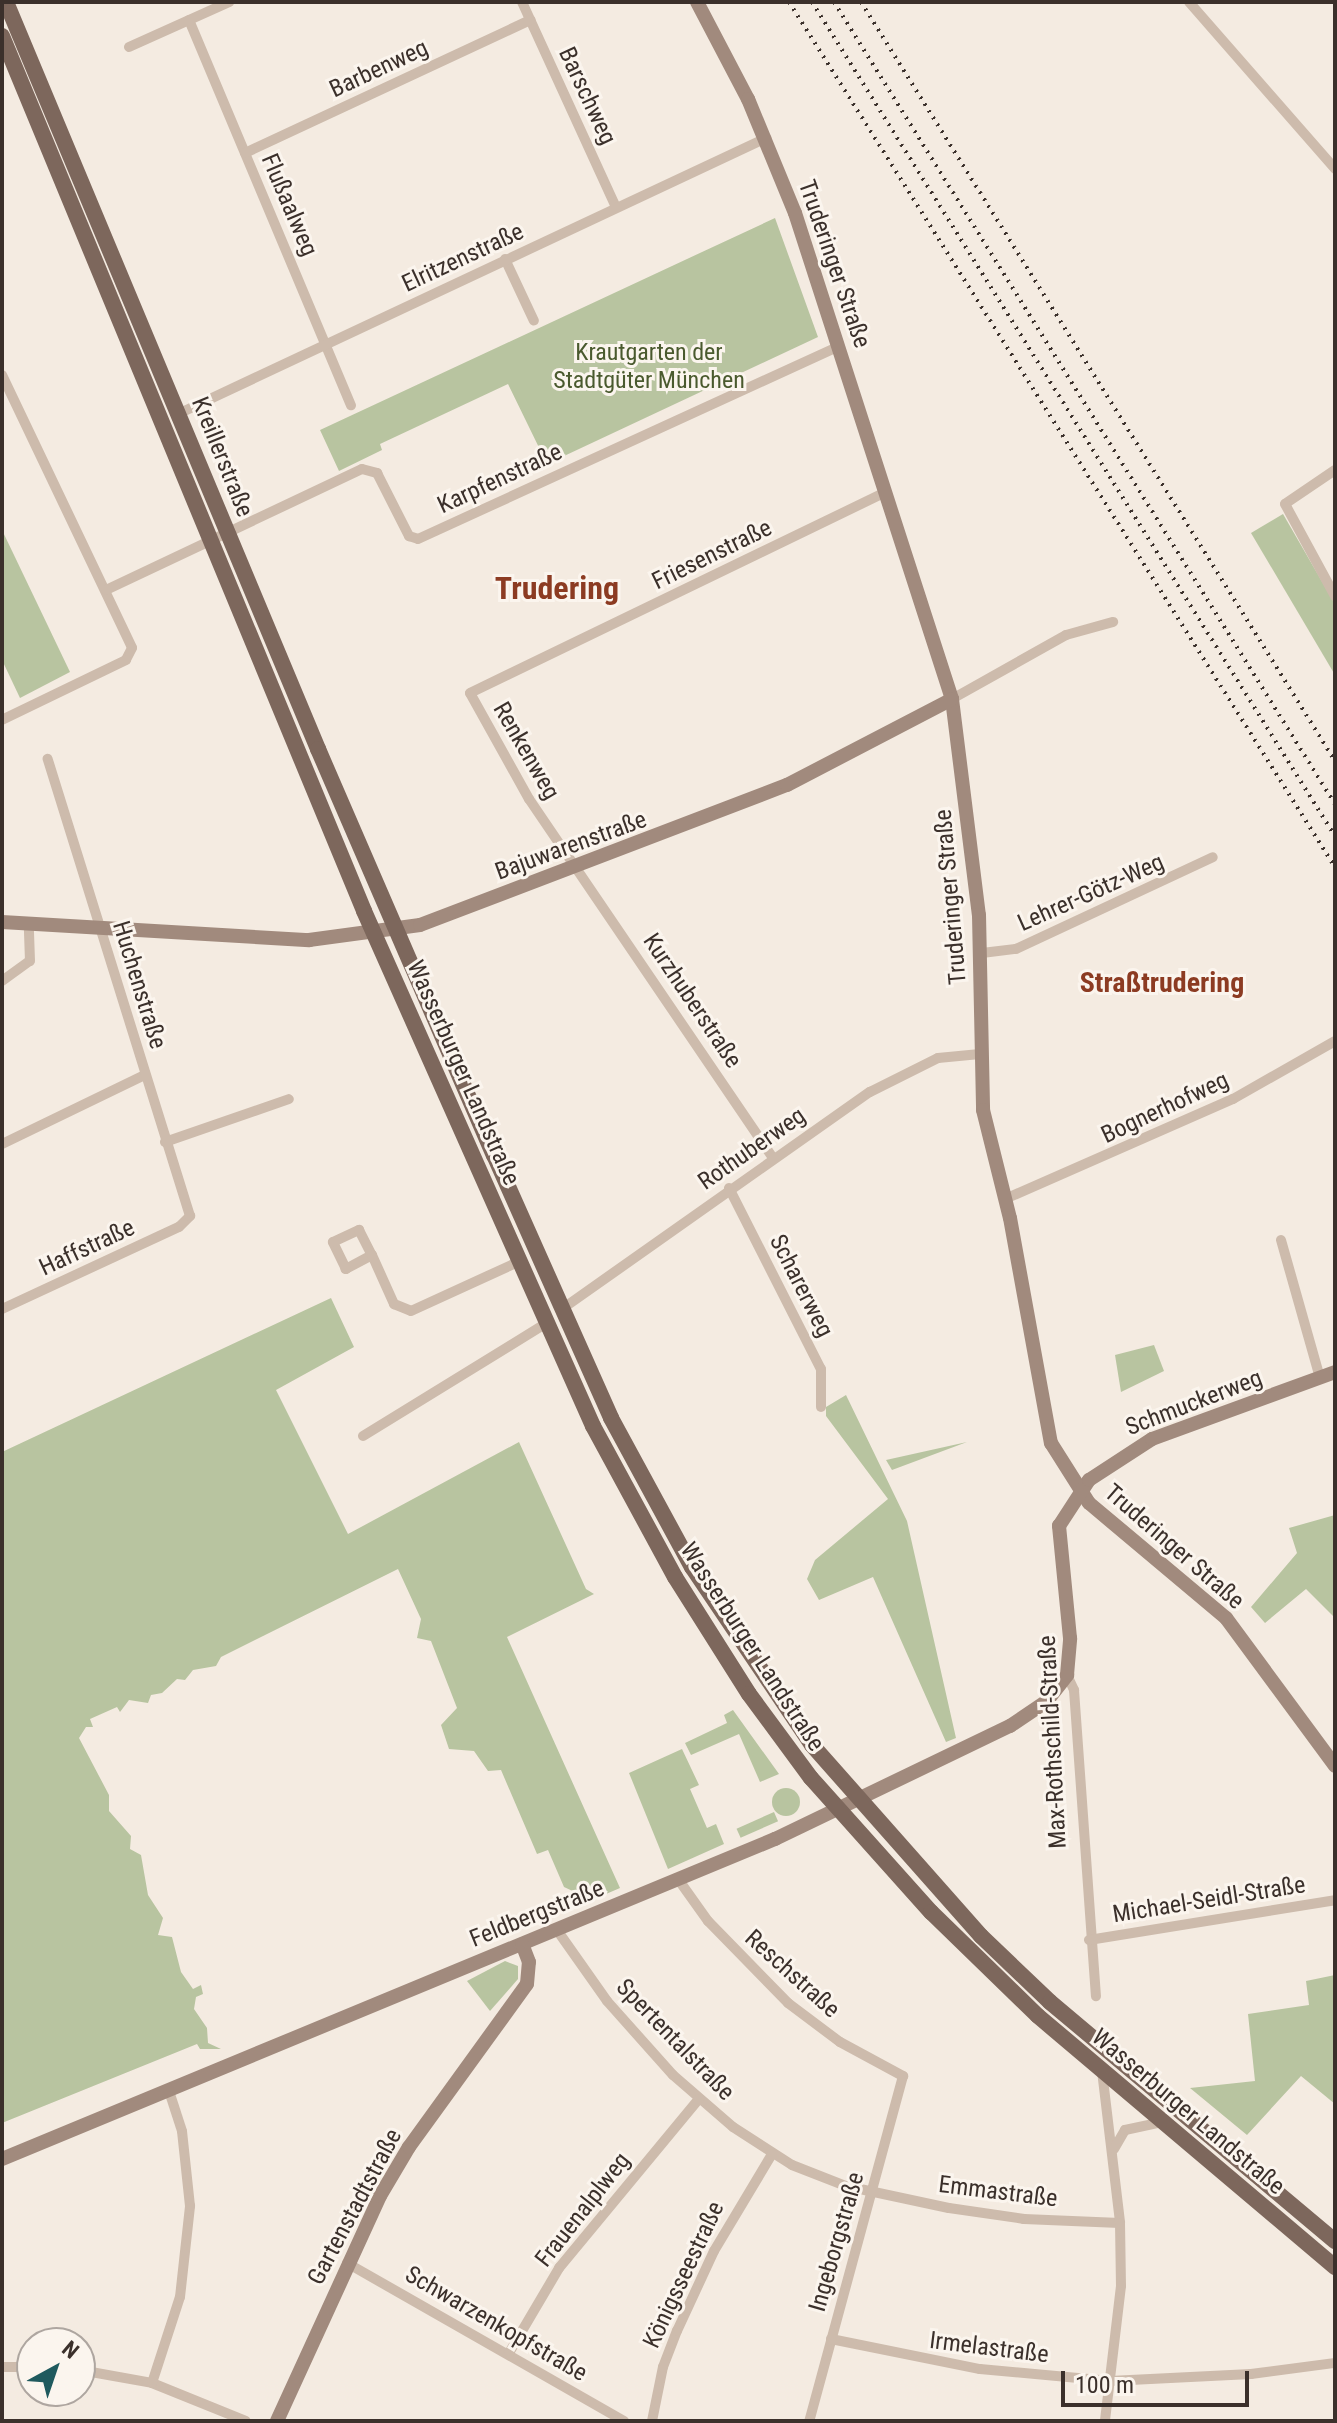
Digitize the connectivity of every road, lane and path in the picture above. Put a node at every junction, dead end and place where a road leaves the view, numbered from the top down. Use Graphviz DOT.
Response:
graph roads {
  1 [pos="6,2"];
  2 [pos="229,2"];
  3 [pos="522,2"];
  4 [pos="697,2"];
  5 [pos="1189,2"];
  6 [pos="189,20"];
  7 [pos="530,20"];
  8 [pos="2,36"];
  9 [pos="129,47"];
  10 [pos="766,138"];
  11 [pos="245,153"];
  12 [pos="1335,169"];
  13 [pos="616,207"];
  14 [pos="505,259"];
  15 [pos="534,321"];
  16 [pos="327,345"];
  17 [pos="839,346"];
  18 [pos="2,375"];
  19 [pos="351,405"];
  20 [pos="178,414"];
  21 [pos="1335,470"];
  22 [pos="884,493"];
  23 [pos="227,533"];
  24 [pos="210,540"];
  25 [pos="106,590"];
  26 [pos="1335,596"];
  27 [pos="1113,622"];
  28 [pos="470,693"];
  29 [pos="952,699"];
  30 [pos="2,720"];
  31 [pos="48,759"];
  32 [pos="1213,857"];
  33 [pos="577,868"];
  34 [pos="2,922"];
  35 [pos="29,924"];
  36 [pos="101,928"];
  37 [pos="396,929"];
  38 [pos="374,933"];
  39 [pos="982,953"];
  40 [pos="2,981"];
  41 [pos="1335,1041"];
  42 [pos="980,1054"];
  43 [pos="145,1075"];
  44 [pos="289,1099"];
  45 [pos="165,1142"];
  46 [pos="2,1144"];
  47 [pos="773,1158"];
  48 [pos="729,1188"];
  49 [pos="1005,1199"];
  50 [pos="187,1222"];
  51 [pos="1281,1240"];
  52 [pos="372,1255"];
  53 [pos="520,1261"];
  54 [pos="2,1309"];
  55 [pos="562,1309"];
  56 [pos="547,1323"];
  57 [pos="1335,1372"];
  58 [pos="1320,1378"];
  59 [pos="821,1407"];
  60 [pos="363,1436"];
  61 [pos="1079,1492"];
  62 [pos="1067,1675"];
  63 [pos="1335,1766"];
  64 [pos="858,1799"];
  65 [pos="837,1809"];
  66 [pos="678,1879"];
  67 [pos="1335,1900"];
  68 [pos="557,1930"];
  69 [pos="1089,1940"];
  70 [pos="522,1944"];
  71 [pos="1096,1996"];
  72 [pos="1102,2071"];
  73 [pos="902,2074"];
  74 [pos="169,2091"];
  75 [pos="699,2099"];
  76 [pos="1164,2122"];
  77 [pos="772,2154"];
  78 [pos="2,2159"];
  79 [pos="1113,2159"];
  80 [pos="872,2192"];
  81 [pos="1120,2223"];
  82 [pos="1335,2241"];
  83 [pos="347,2263"];
  84 [pos="1335,2267"];
  85 [pos="831,2339"];
  86 [pos="509,2353"];
  87 [pos="1335,2363"];
  88 [pos="96,2373"];
  89 [pos="1110,2381"];
  90 [pos="152,2383"];
  91 [pos="246,2421"];
  92 [pos="277,2421"];
  93 [pos="624,2421"];
  94 [pos="652,2421"];
  95 [pos="809,2421"];
  96 [pos="1105,2421"];
  1 -- 20 [label="main road, Kreillerstraße"];
  2 -- 6 [label="street"];
  3 -- 7 [label="street, Barschweg"];
  4 -- 10 [label="street, Truderinger Straße"];
  5 -- 12 [label="street"];
  6 -- 9 [label="street"];
  6 -- 11 [label="street, Flußaalweg"];
  7 -- 11 [label="street, Barbenweg"];
  7 -- 13 [label="street, Barschweg"];
  8 -- 24 [label="main road, Kreillerstraße"];
  10 -- 13 [label="street, Elritzenstraße"];
  10 -- 17 [label="street, Truderinger Straße"];
  11 -- 16 [label="street, Flußaalweg"];
  13 -- 14 [label="street, Elritzenstraße"];
  14 -- 15 [label="street"];
  14 -- 16 [label="street, Elritzenstraße"];
  16 -- 19 [label="street, Flußaalweg"];
  16 -- 20 [label="street, Elritzenstraße"];
  17 -- 22 [label="street, Truderinger Straße"];
  17 -- 23 [label="street, Karpfenstraße"];
  18 -- 25 [label="street"];
  20 -- 23 [label="main road, Kreillerstraße"];
  21 -- 26 [label="street"];
  22 -- 28 [label="street, Friesenstraße"];
  22 -- 29 [label="street, Truderinger Straße"];
  23 -- 24 [label="street, Karpfenstraße"];
  23 -- 37 [label="main road, Kreillerstraße"];
  24 -- 25 [label="street, Karpfenstraße"];
  24 -- 38 [label="main road, Kreillerstraße"];
  25 -- 30 [label="street"];
  27 -- 29 [label="street, Bajuwarenstraße"];
  28 -- 33 [label="street, Renkenweg"];
  29 -- 33 [label="street, Bajuwarenstraße"];
  29 -- 39 [label="street, Truderinger Straße"];
  31 -- 36 [label="street, Huchenstraße"];
  32 -- 39 [label="street, Lehrer-Götz-Weg"];
  33 -- 37 [label="street, Bajuwarenstraße"];
  33 -- 47 [label="street, Kurzhuberstraße"];
  34 -- 35 [label="street, Bajuwarenstraße"];
  35 -- 36 [label="street, Bajuwarenstraße"];
  35 -- 40 [label="street"];
  36 -- 38 [label="street, Bajuwarenstraße"];
  36 -- 43 [label="street, Huchenstraße"];
  37 -- 38 [label="street, Bajuwarenstraße"];
  37 -- 55 [label="main road, Wasserburger Landstraße"];
  38 -- 53 [label="main road, Wasserburger Landstraße"];
  39 -- 42 [label="street, Truderinger Straße"];
  41 -- 49 [label="street, Bognerhofweg"];
  42 -- 47 [label="street, Rothuberweg"];
  42 -- 49 [label="street, Truderinger Straße"];
  43 -- 45 [label="street, Huchenstraße"];
  43 -- 46 [label="street"];
  44 -- 45 [label="street"];
  45 -- 50 [label="street, Huchenstraße"];
  47 -- 48 [label="street, Rothuberweg"];
  48 -- 55 [label="street, Rothuberweg"];
  48 -- 59 [label="street, Scharerweg"];
  49 -- 61 [label="street, Truderinger Straße"];
  50 -- 54 [label="street, Haffstraße"];
  51 -- 58 [label="street"];
  52 -- 53 [label="street"];
  53 -- 56 [label="main road, Wasserburger Landstraße"];
  55 -- 64 [label="main road, Wasserburger Landstraße"];
  56 -- 60 [label="street"];
  56 -- 65 [label="main road, Wasserburger Landstraße"];
  57 -- 58 [label="street, Schmuckerweg"];
  58 -- 61 [label="street, Schmuckerweg"];
  61 -- 62 [label="street, Max-Rothschild-Straße"];
  61 -- 63 [label="street, Truderinger Straße"];
  62 -- 64 [label="street, Feldbergstraße"];
  62 -- 69 [label="street, Max-Rothschild-Straße"];
  64 -- 65 [label="street, Feldbergstraße"];
  64 -- 82 [label="main road, Wasserburger Landstraße"];
  65 -- 66 [label="street, Feldbergstraße"];
  65 -- 72 [label="main road, Wasserburger Landstraße"];
  66 -- 68 [label="street, Feldbergstraße"];
  66 -- 73 [label="street, Reschstraße"];
  67 -- 69 [label="street, Michael-Seidl-Straße"];
  68 -- 70 [label="street, Feldbergstraße"];
  68 -- 75 [label="street, Spertentalstraße"];
  69 -- 71 [label="street, Max-Rothschild-Straße"];
  70 -- 74 [label="street, Feldbergstraße"];
  70 -- 83 [label="street, Gartenstadtstraße"];
  72 -- 76 [label="main road, Wasserburger Landstraße"];
  72 -- 79 [label="street"];
  73 -- 80 [label="street, Ingeborgstraße"];
  74 -- 78 [label="street, Feldbergstraße"];
  74 -- 90 [label="street"];
  75 -- 77 [label="street, Spertentalstraße"];
  75 -- 86 [label="street, Frauenalplweg"];
  76 -- 79 [label="street"];
  76 -- 84 [label="main road, Wasserburger Landstraße"];
  77 -- 80 [label="street, Spertentalstraße"];
  77 -- 94 [label="street, Königsseestraße"];
  79 -- 81 [label="street"];
  80 -- 81 [label="street, Emmastraße"];
  80 -- 85 [label="street, Ingeborgstraße"];
  81 -- 89 [label="street"];
  83 -- 86 [label="street, Schwarzenkopfstraße"];
  83 -- 92 [label="street, Gartenstadtstraße"];
  85 -- 89 [label="street, Irmelastraße"];
  85 -- 95 [label="street, Ingeborgstraße"];
  86 -- 93 [label="street, Schwarzenkopfstraße"];
  87 -- 89 [label="street, Irmelastraße"];
  88 -- 90 [label="street"];
  89 -- 96 [label="street"];
  90 -- 91 [label="street"];
}
